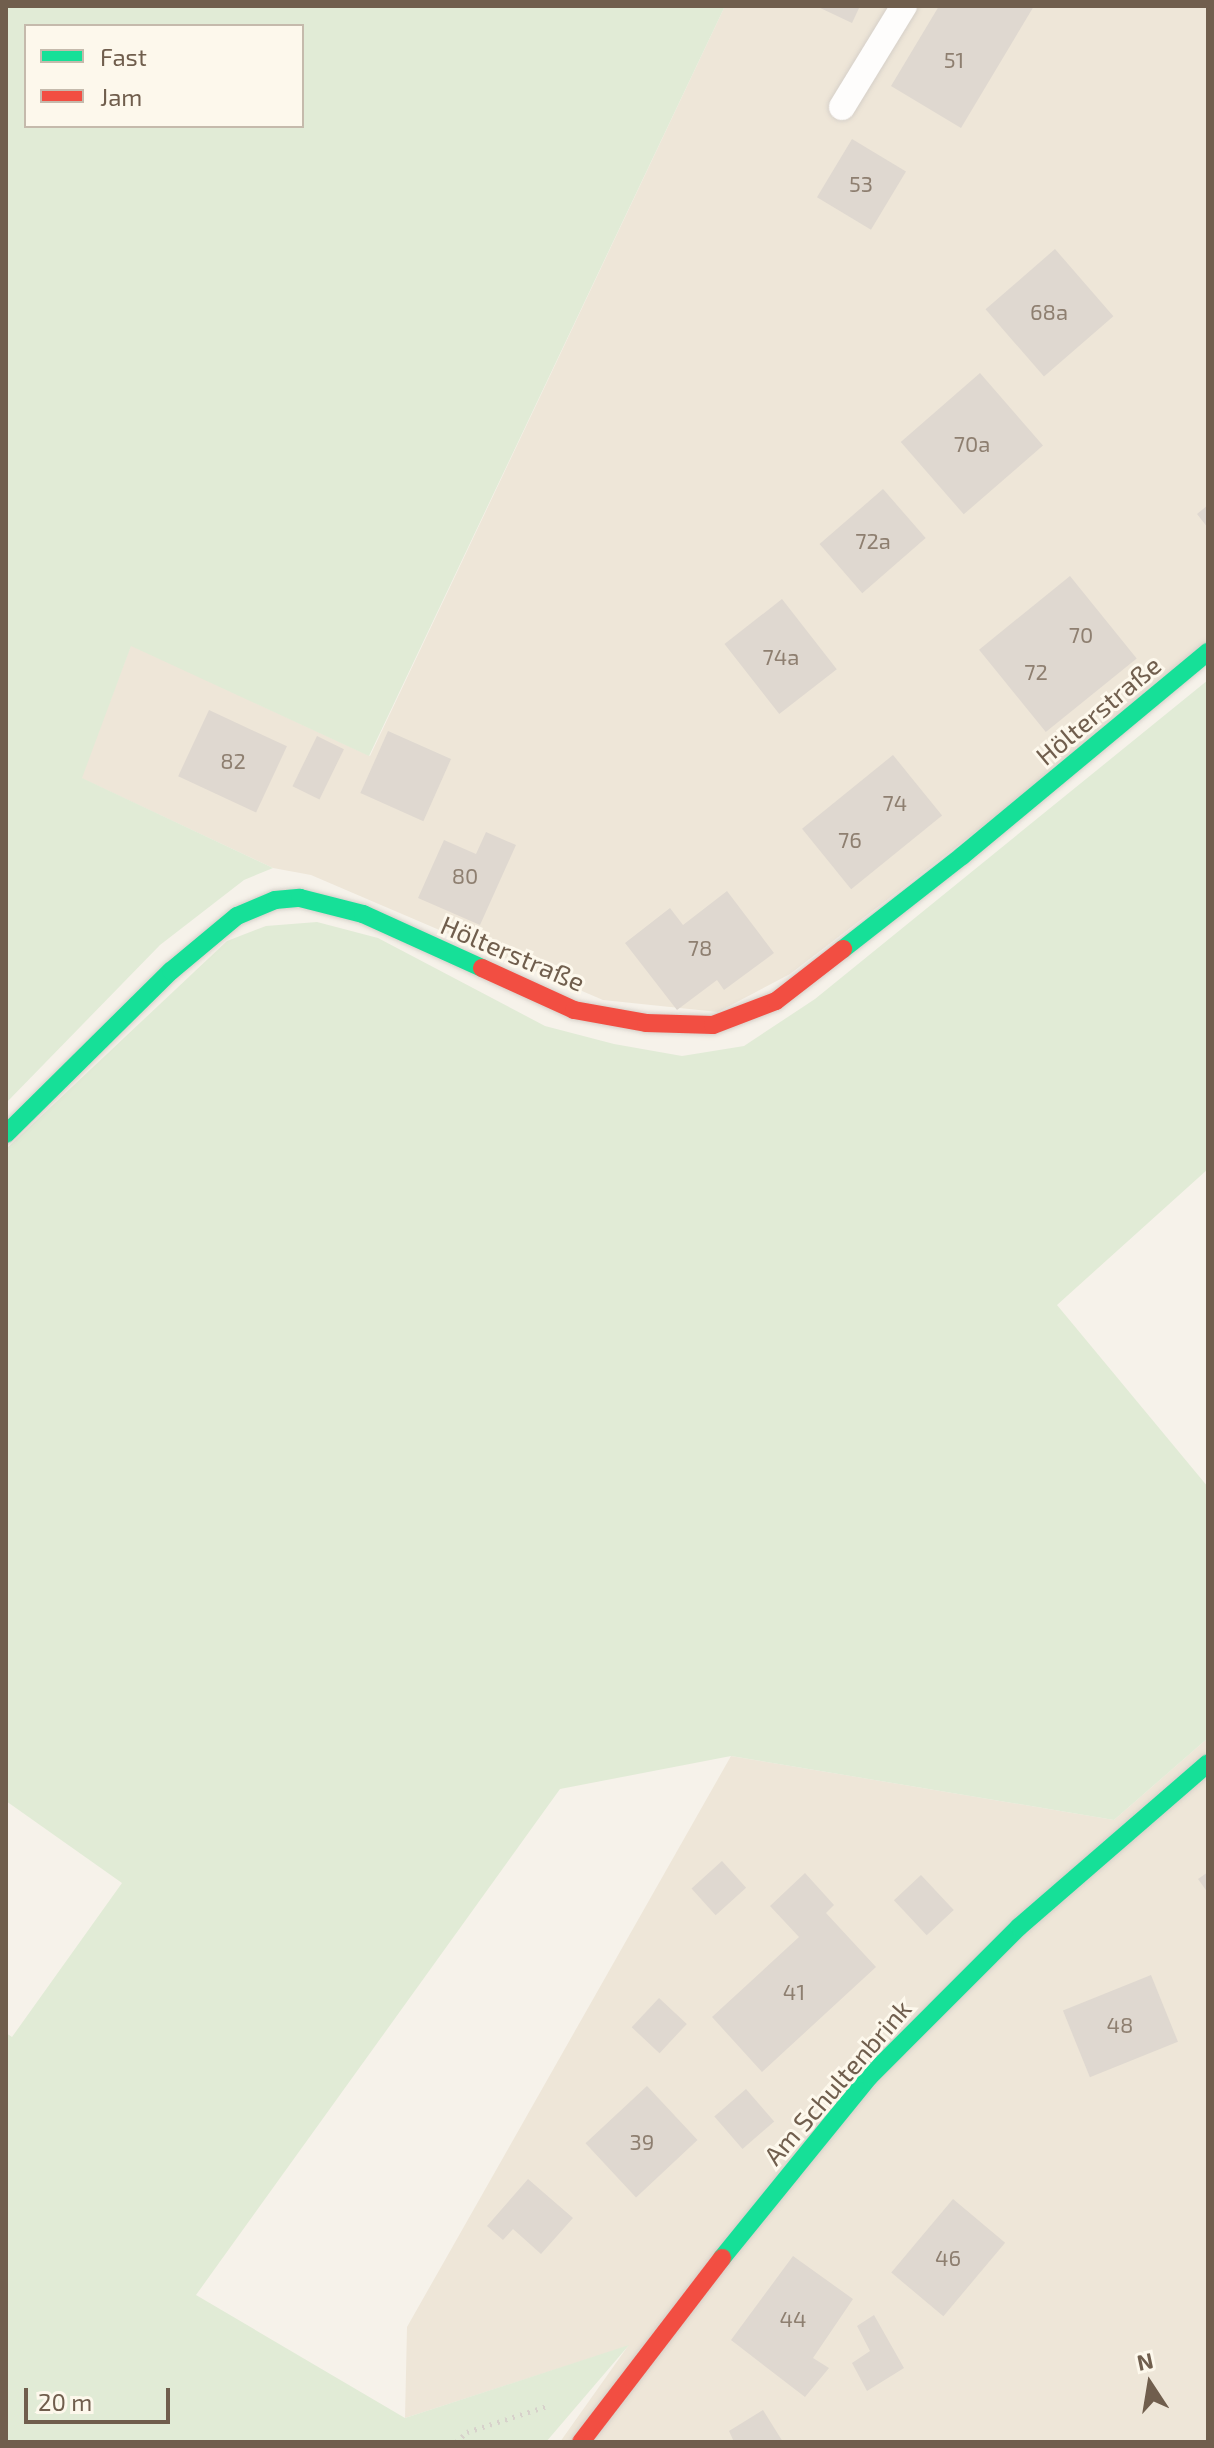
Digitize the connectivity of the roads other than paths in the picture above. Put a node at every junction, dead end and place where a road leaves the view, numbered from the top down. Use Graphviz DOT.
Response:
graph roads {
  1 [pos="904,6"];
  2 [pos="842,107"];
  3 [pos="1208,652"];
  4 [pos="6,1134"];
  5 [pos="1208,1763"];
  6 [pos="581,2442"];
  1 -- 2 [label="lane"];
  3 -- 4 [label="street, Hölterstraße"];
  5 -- 6 [label="street, Am Schultenbrink"];
}
